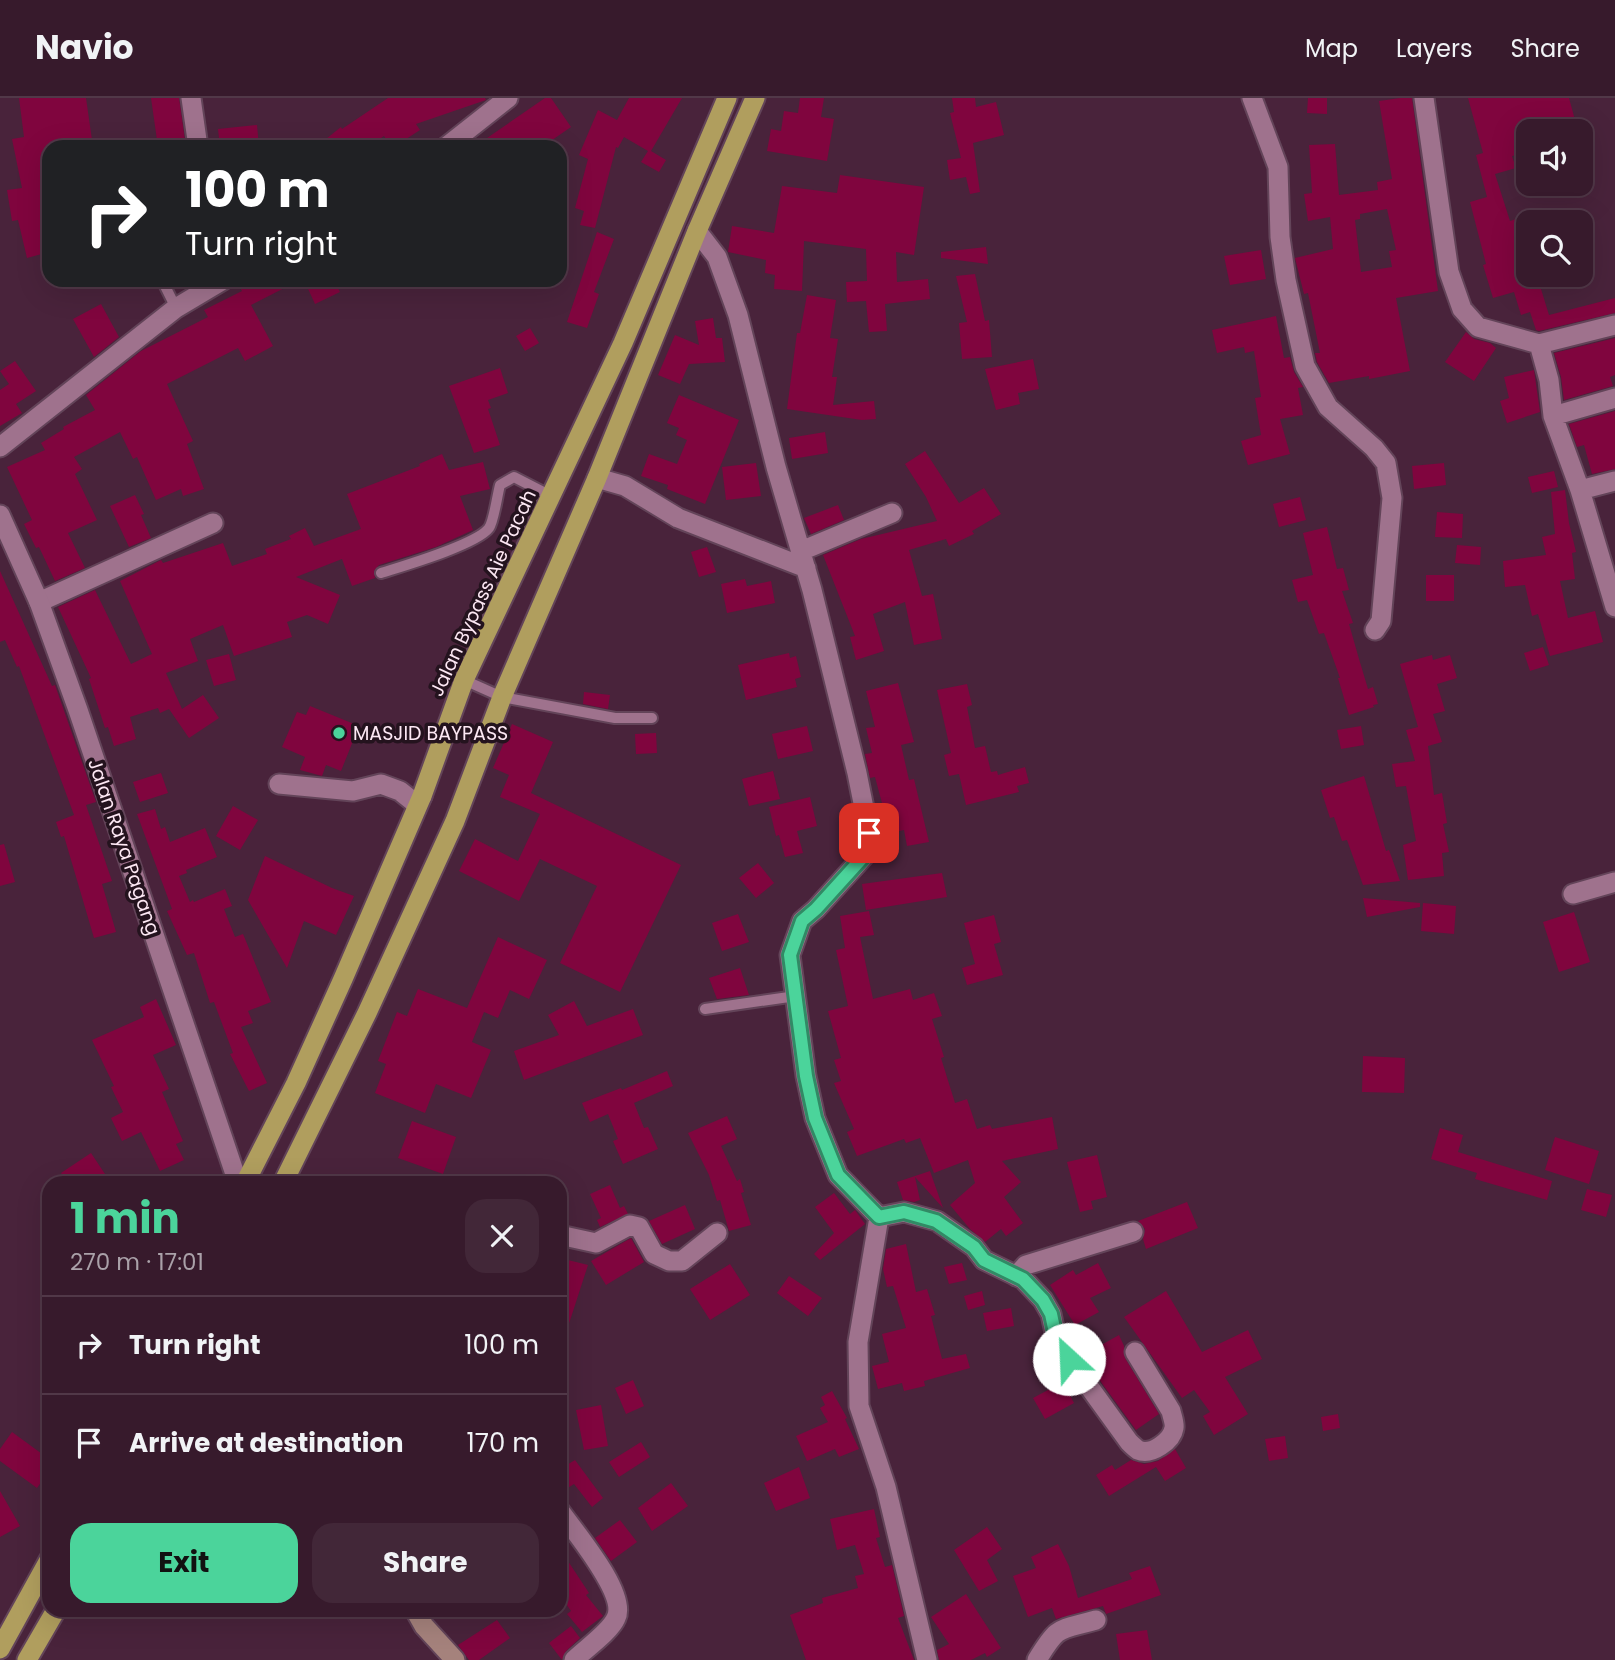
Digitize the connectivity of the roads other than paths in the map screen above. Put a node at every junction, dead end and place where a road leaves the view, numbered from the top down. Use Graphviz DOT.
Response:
graph roads {
  1 [pos="191,98"];
  2 [pos="508,98"];
  3 [pos="727,98"];
  4 [pos="755,98"];
  5 [pos="1252,98"];
  6 [pos="1424,98"];
  7 [pos="197,140"];
  8 [pos="455,140"];
  9 [pos="697,231"];
  10 [pos="166,287"];
  11 [pos="210,287"];
  12 [pos="176,308"];
  13 [pos="1615,325"];
  14 [pos="1539,344"];
  15 [pos="1615,398"];
  16 [pos="1553,416"];
  17 [pos="0,447"];
  18 [pos="597,478"];
  19 [pos="1615,481"];
  20 [pos="1580,490"];
  21 [pos="553,497"];
  22 [pos="892,513"];
  23 [pos="0,515"];
  24 [pos="213,523"];
  25 [pos="803,560"];
  26 [pos="381,573"];
  27 [pos="1611,575"];
  28 [pos="39,602"];
  29 [pos="1615,607"];
  30 [pos="1375,630"];
  31 [pos="464,680"];
  32 [pos="502,697"];
  33 [pos="652,718"];
  34 [pos="279,784"];
  35 [pos="422,796"];
  36 [pos="1615,882"];
  37 [pos="1573,894"];
  38 [pos="796,996"];
  39 [pos="705,1009"];
  40 [pos="235,1176"];
  41 [pos="249,1176"];
  42 [pos="286,1176"];
  43 [pos="879,1217"];
  44 [pos="1133,1232"];
  45 [pos="717,1233"];
  46 [pos="567,1237"];
  47 [pos="1016,1276"];
  48 [pos="1135,1352"];
  49 [pos="567,1521"];
  50 [pos="42,1573"];
  51 [pos="52,1617"];
  52 [pos="419,1617"];
  53 [pos="1097,1620"];
  54 [pos="0,1649"];
  55 [pos="27,1660"];
  56 [pos="455,1660"];
  57 [pos="574,1660"];
  58 [pos="927,1660"];
  59 [pos="1037,1660"];
  1 -- 7 [label="street"];
  2 -- 8 [label="street"];
  3 -- 21 [label="highway, Jalan Bypass Aie Pacah"];
  4 -- 9 [label="highway"];
  5 -- 30 [label="street"];
  6 -- 14 [label="street"];
  9 -- 18 [label="highway"];
  9 -- 25 [label="street"];
  10 -- 12 [label="lane"];
  11 -- 12 [label="street"];
  12 -- 17 [label="street"];
  13 -- 14 [label="street"];
  14 -- 16 [label="street"];
  15 -- 16 [label="street"];
  16 -- 20 [label="street"];
  18 -- 25 [label="street"];
  18 -- 32 [label="highway"];
  19 -- 20 [label="street"];
  20 -- 27 [label="street"];
  21 -- 26 [label="lane"];
  21 -- 31 [label="highway, Jalan Bypass Aie Pacah"];
  22 -- 25 [label="street"];
  23 -- 28 [label="street, Jalan Raya Pagang"];
  24 -- 28 [label="street"];
  25 -- 38 [label="street"];
  27 -- 29 [label="street"];
  28 -- 40 [label="street, Jalan Raya Pagang"];
  31 -- 32 [label="lane"];
  31 -- 35 [label="highway, Jalan Bypass Aie Pacah"];
  32 -- 33 [label="lane"];
  32 -- 42 [label="highway"];
  34 -- 35 [label="street"];
  35 -- 41 [label="highway, Jalan Bypass Aie Pacah"];
  36 -- 37 [label="street"];
  38 -- 39 [label="lane"];
  38 -- 43 [label="street"];
  43 -- 47 [label="street"];
  43 -- 58 [label="street"];
  44 -- 47 [label="street"];
  45 -- 46 [label="street"];
  47 -- 48 [label="street"];
  49 -- 57 [label="street"];
  50 -- 54 [label="highway"];
  51 -- 55 [label="highway"];
  52 -- 56 [label="main road"];
  53 -- 59 [label="street"];
}
